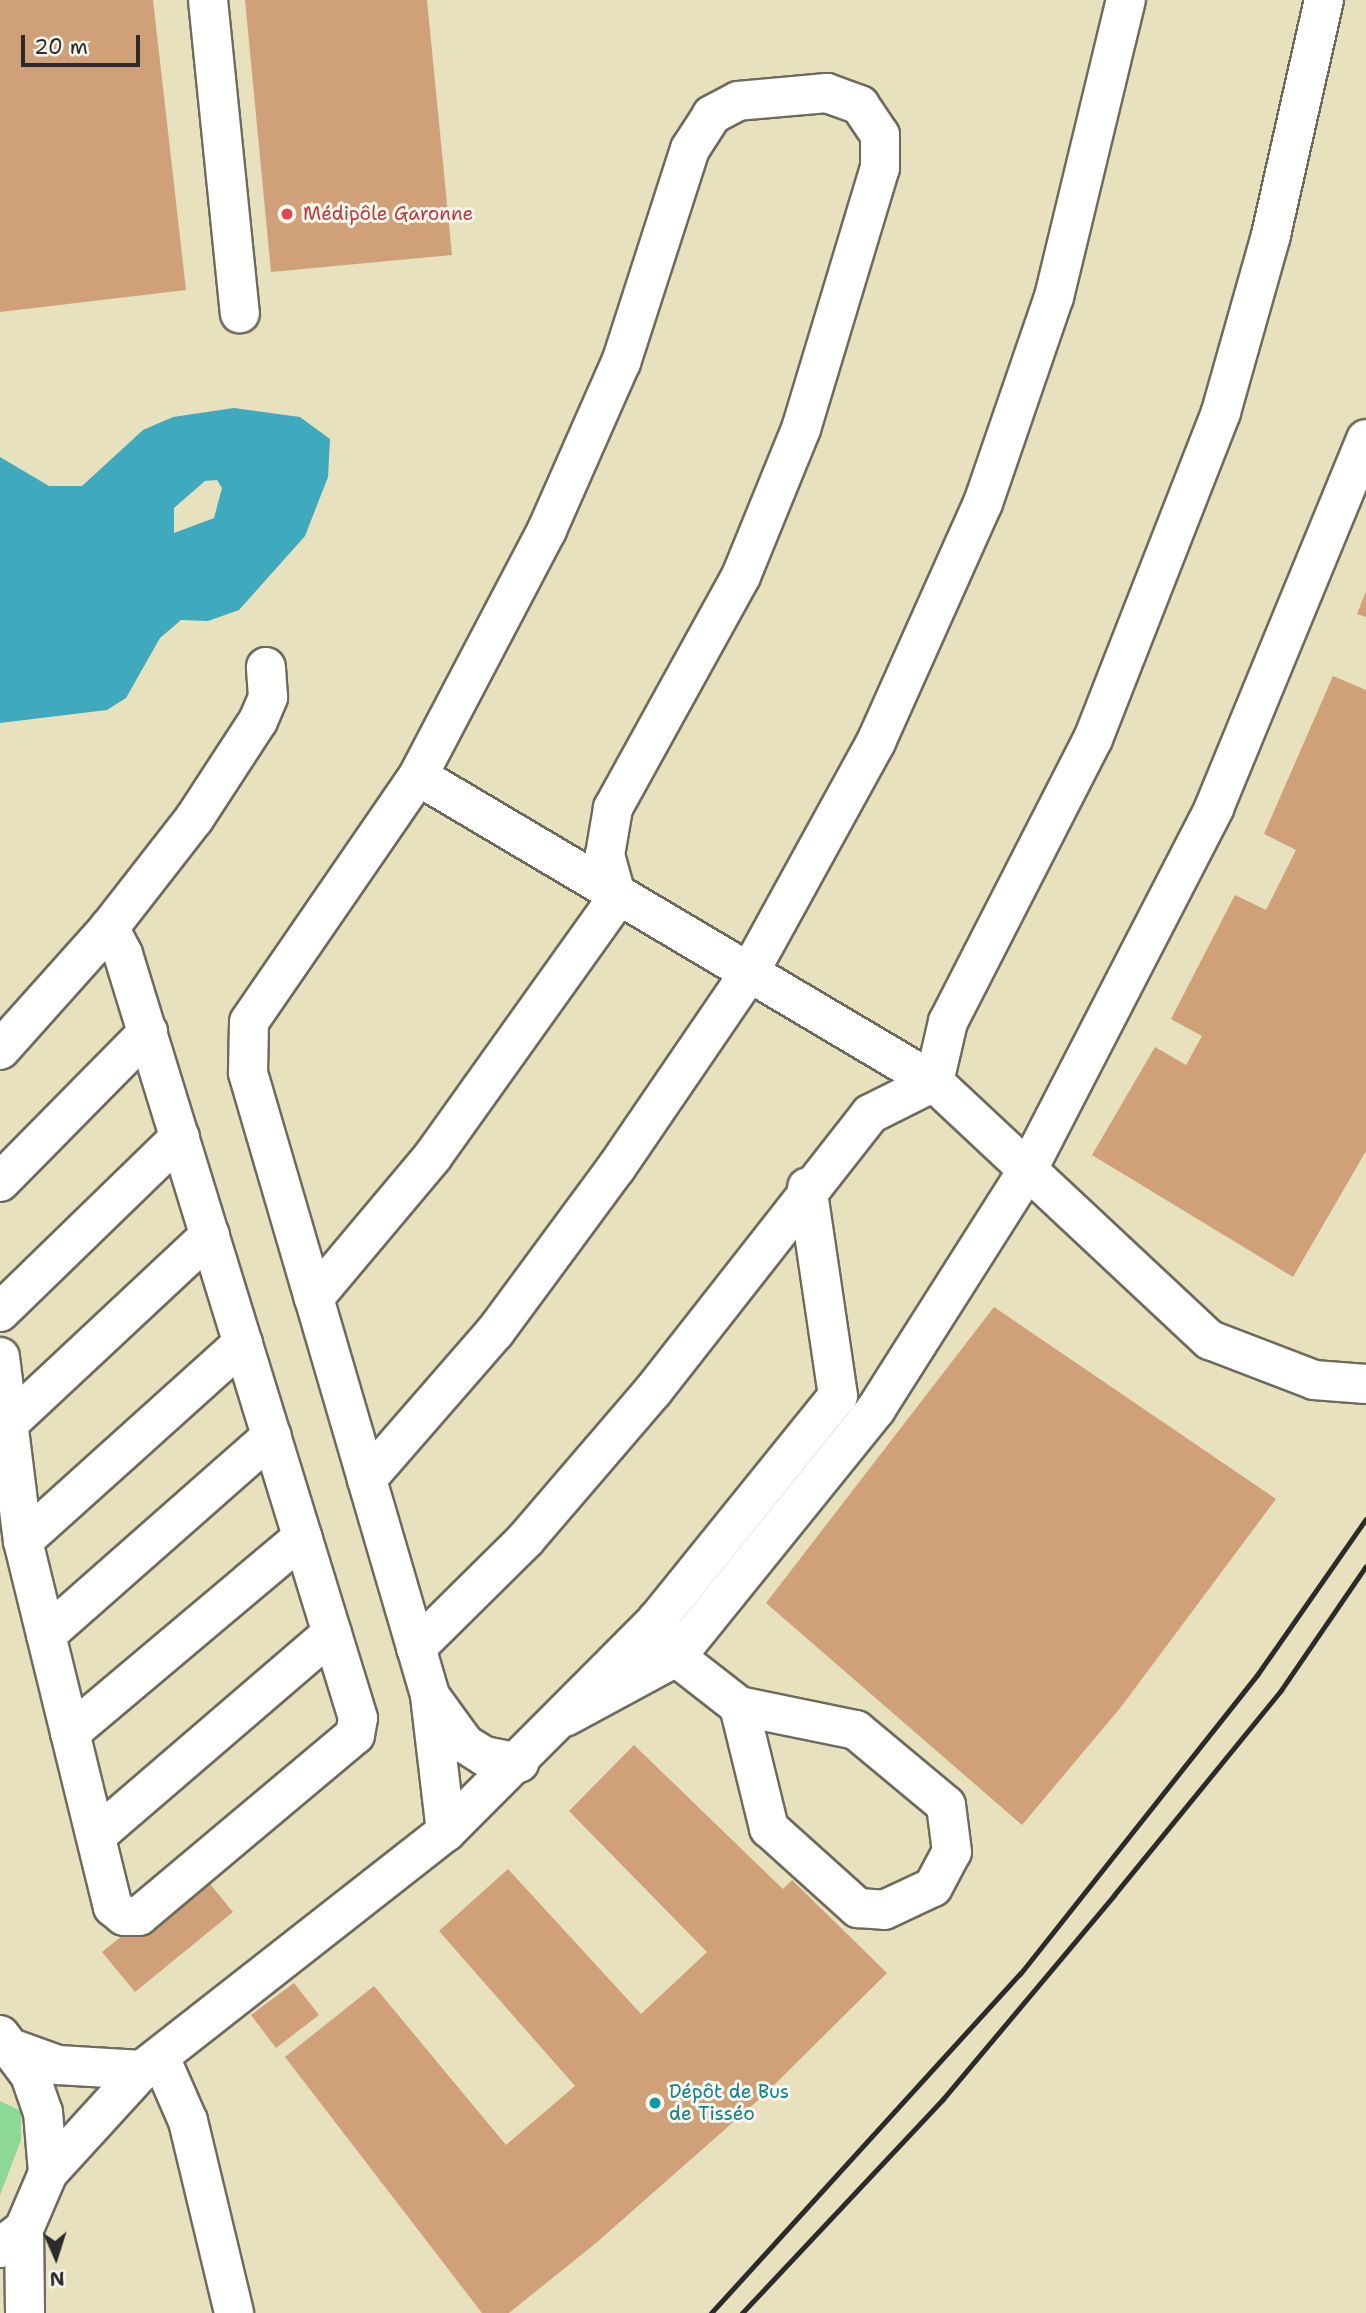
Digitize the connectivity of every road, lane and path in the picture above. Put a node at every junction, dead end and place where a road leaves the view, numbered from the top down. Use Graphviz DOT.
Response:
graph roads {
  1 [pos="208,0"];
  2 [pos="1126,0"];
  3 [pos="1324,0"];
  4 [pos="240,313"];
  5 [pos="1366,439"];
  6 [pos="266,667"];
  7 [pos="418,776"];
  8 [pos="617,898"];
  9 [pos="109,928"];
  10 [pos="748,973"];
  11 [pos="148,1032"];
  12 [pos="0,1050"];
  13 [pos="934,1082"];
  14 [pos="180,1137"];
  15 [pos="1026,1173"];
  16 [pos="0,1182"];
  17 [pos="807,1187"];
  18 [pos="210,1235"];
  19 [pos="314,1298"];
  20 [pos="0,1312"];
  21 [pos="243,1343"];
  22 [pos="0,1357"];
  23 [pos="1366,1384"];
  24 [pos="7,1425"];
  25 [pos="272,1436"];
  26 [pos="367,1479"];
  27 [pos="303,1537"];
  28 [pos="23,1541"];
  29 [pos="657,1620"];
  30 [pos="332,1633"];
  31 [pos="46,1635"];
  32 [pos="415,1648"];
  33 [pos="676,1657"];
  34 [pos="429,1695"];
  35 [pos="739,1706"];
  36 [pos="565,1717"];
  37 [pos="70,1733"];
  38 [pos="519,1763"];
  39 [pos="446,1832"];
  40 [pos="96,1836"];
  41 [pos="8,2043"];
  42 [pos="151,2064"];
  43 [pos="48,2173"];
  44 [pos="12,2238"];
  45 [pos="25,2313"];
  46 [pos="234,2313"];
  1 -- 4 [label="main road"];
  2 -- 10 [label="main road"];
  3 -- 13 [label="main road"];
  5 -- 15 [label="main road"];
  6 -- 9 [label="main road"];
  7 -- 8 [label="main road"];
  7 -- 8 [label="main road"];
  7 -- 19 [label="main road"];
  8 -- 10 [label="main road"];
  8 -- 19 [label="main road"];
  9 -- 11 [label="main road"];
  9 -- 12 [label="main road"];
  10 -- 13 [label="main road"];
  10 -- 26 [label="main road"];
  11 -- 14 [label="main road"];
  11 -- 16 [label="main road"];
  13 -- 15 [label="main road"];
  13 -- 17 [label="main road"];
  14 -- 18 [label="main road"];
  14 -- 20 [label="main road"];
  15 -- 23 [label="main road"];
  15 -- 33 [label="main road"];
  17 -- 29 [label="main road"];
  17 -- 32 [label="main road"];
  18 -- 21 [label="main road"];
  18 -- 24 [label="main road"];
  19 -- 26 [label="main road"];
  21 -- 25 [label="main road"];
  21 -- 28 [label="main road"];
  22 -- 24 [label="main road"];
  24 -- 28 [label="main road"];
  25 -- 27 [label="main road"];
  25 -- 31 [label="main road"];
  26 -- 32 [label="main road"];
  27 -- 30 [label="main road"];
  27 -- 37 [label="main road"];
  28 -- 31 [label="main road"];
  29 -- 33 [label="main road"];
  29 -- 36 [label="main road"];
  30 -- 40 [label="main road"];
  30 -- 40 [label="main road"];
  31 -- 37 [label="main road"];
  32 -- 34 [label="main road"];
  33 -- 35 [label="main road"];
  33 -- 36 [label="main road"];
  34 -- 38 [label="main road"];
  34 -- 39 [label="main road"];
  35 -- 35 [label="main road"];
  36 -- 38 [label="main road"];
  37 -- 40 [label="main road"];
  38 -- 39 [label="main road"];
  39 -- 42 [label="main road"];
  41 -- 42 [label="main road"];
  41 -- 43 [label="main road"];
  42 -- 43 [label="main road"];
  42 -- 46 [label="main road"];
  43 -- 44 [label="main road"];
  44 -- 45 [label="main road"];
}
